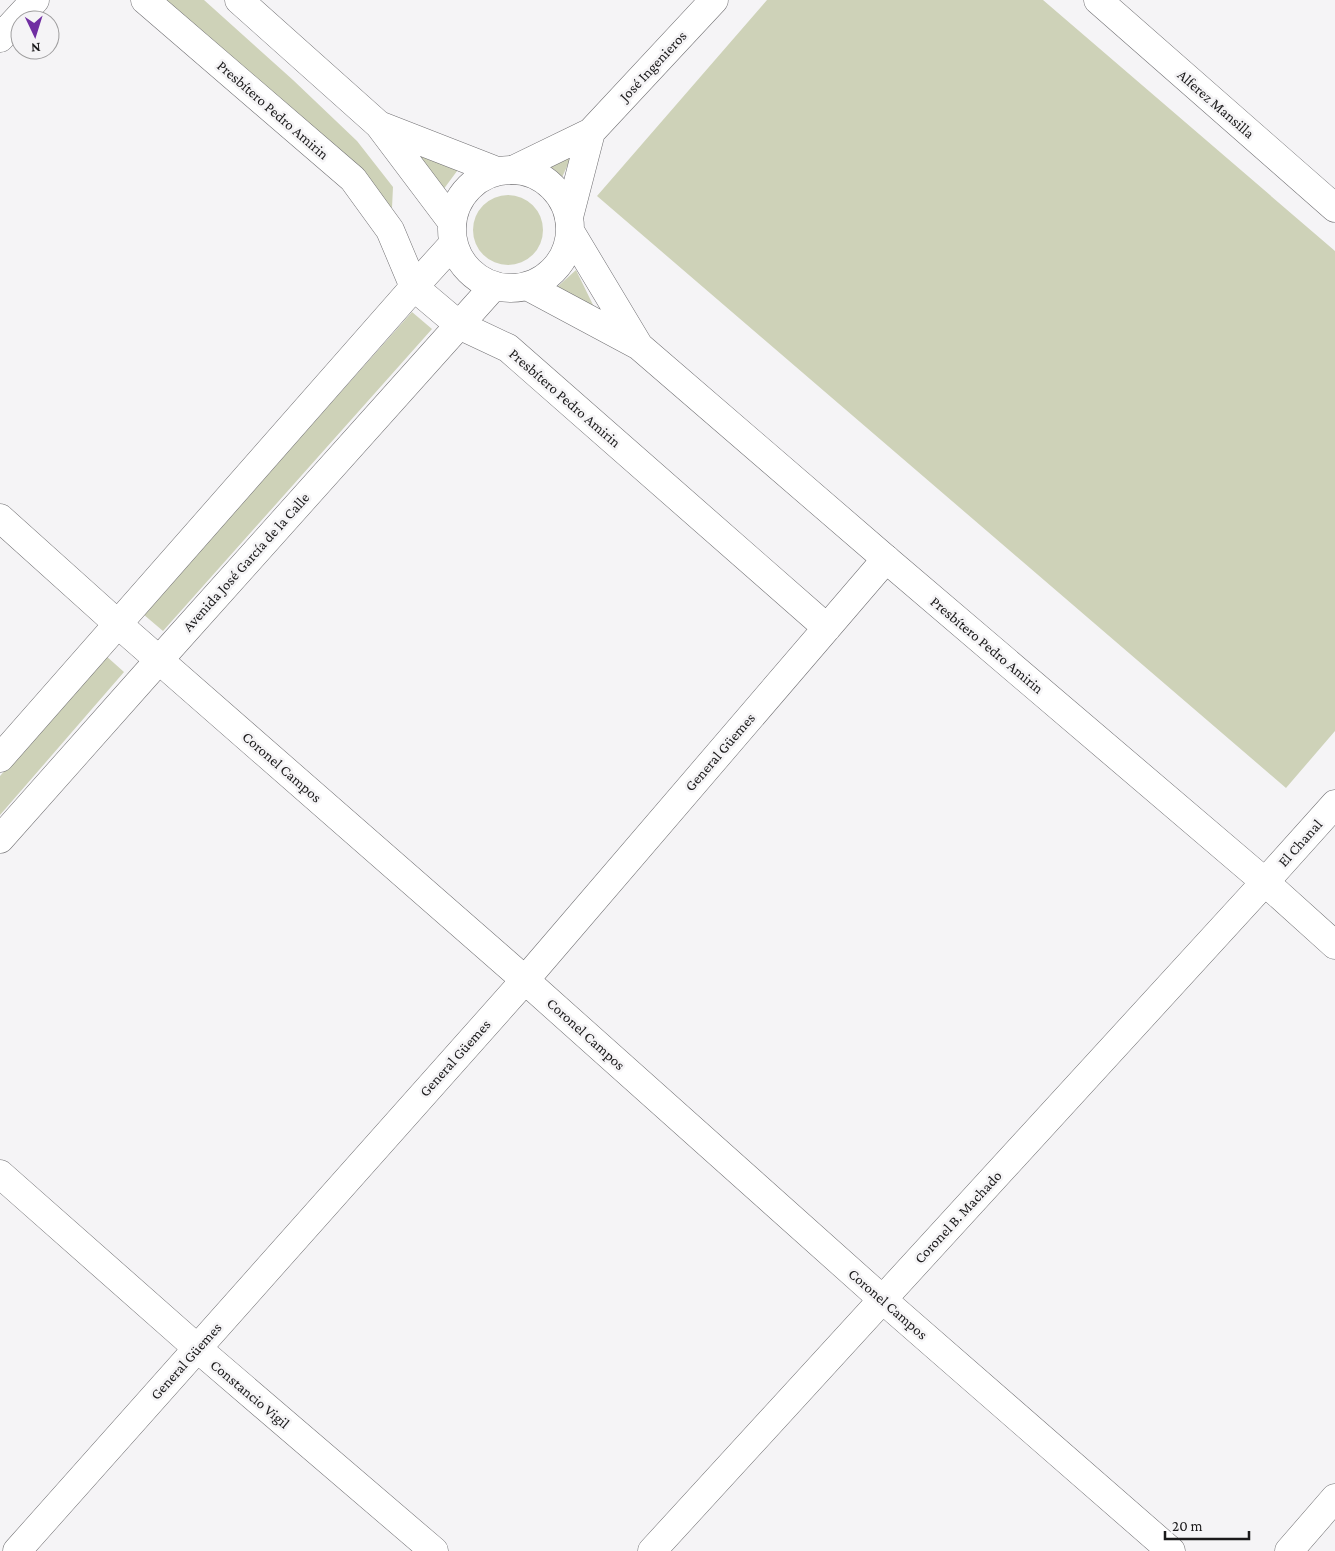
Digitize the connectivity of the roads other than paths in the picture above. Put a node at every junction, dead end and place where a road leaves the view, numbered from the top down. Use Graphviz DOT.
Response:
graph roads {
  1 [pos="35,0"];
  2 [pos="145,0"];
  3 [pos="239,0"];
  4 [pos="714,0"];
  5 [pos="1098,0"];
  6 [pos="0,38"];
  7 [pos="379,125"];
  8 [pos="591,132"];
  9 [pos="505,170"];
  10 [pos="1335,208"];
  11 [pos="570,224"];
  12 [pos="452,233"];
  13 [pos="494,286"];
  14 [pos="527,286"];
  15 [pos="414,287"];
  16 [pos="459,325"];
  17 [pos="639,346"];
  18 [pos="0,518"];
  19 [pos="886,559"];
  20 [pos="119,625"];
  21 [pos="827,628"];
  22 [pos="159,660"];
  23 [pos="0,758"];
  24 [pos="1335,804"];
  25 [pos="0,839"];
  26 [pos="1265,882"];
  27 [pos="1335,945"];
  28 [pos="524,980"];
  29 [pos="0,1174"];
  30 [pos="882,1299"];
  31 [pos="196,1348"];
  32 [pos="1335,1498"];
  33 [pos="17,1551"];
  34 [pos="434,1551"];
  35 [pos="652,1551"];
  36 [pos="1171,1551"];
  37 [pos="1288,1551"];
  1 -- 6 [label="street"];
  2 -- 15 [label="street, Presbítero Pedro Amirin"];
  3 -- 7 [label="street"];
  4 -- 8 [label="street, José Ingenieros"];
  5 -- 10 [label="street, Alferez Mansilla"];
  7 -- 9 [label="street"];
  7 -- 12 [label="street"];
  8 -- 9 [label="street, José Ingenieros"];
  8 -- 11 [label="street, José Ingenieros"];
  9 -- 11 [label="street"];
  9 -- 12 [label="street"];
  11 -- 14 [label="street"];
  11 -- 17 [label="street, Presbítero Pedro Amirin"];
  12 -- 13 [label="street"];
  12 -- 15 [label="street"];
  13 -- 14 [label="street"];
  13 -- 16 [label="street, Avenida José García de la Calle"];
  14 -- 17 [label="street, Presbítero Pedro Amirin"];
  15 -- 16 [label="street, Presbítero Pedro Amirin"];
  15 -- 20 [label="street"];
  16 -- 21 [label="street, Presbítero Pedro Amirin"];
  16 -- 22 [label="street, Avenida José García de la Calle"];
  17 -- 19 [label="street, Presbítero Pedro Amirin"];
  18 -- 20 [label="street, Coronel Campos"];
  19 -- 21 [label="street, General Güemes"];
  19 -- 26 [label="street, Presbítero Pedro Amirin"];
  20 -- 22 [label="street, Coronel Campos"];
  20 -- 23 [label="street"];
  21 -- 28 [label="street, General Güemes"];
  22 -- 25 [label="street, Avenida José García de la Calle"];
  22 -- 28 [label="street, Coronel Campos"];
  24 -- 26 [label="street, El Chanal"];
  26 -- 27 [label="street, Presbítero Pedro Amirin"];
  26 -- 30 [label="street, Coronel B. Machado"];
  28 -- 30 [label="street, Coronel Campos"];
  28 -- 31 [label="street, General Güemes"];
  29 -- 31 [label="street, Constancio Vigil"];
  30 -- 35 [label="street, Coronel B. Machado"];
  30 -- 36 [label="street, Coronel Campos"];
  31 -- 33 [label="street, General Güemes"];
  31 -- 34 [label="street, Constancio Vigil"];
  32 -- 37 [label="street"];
}
